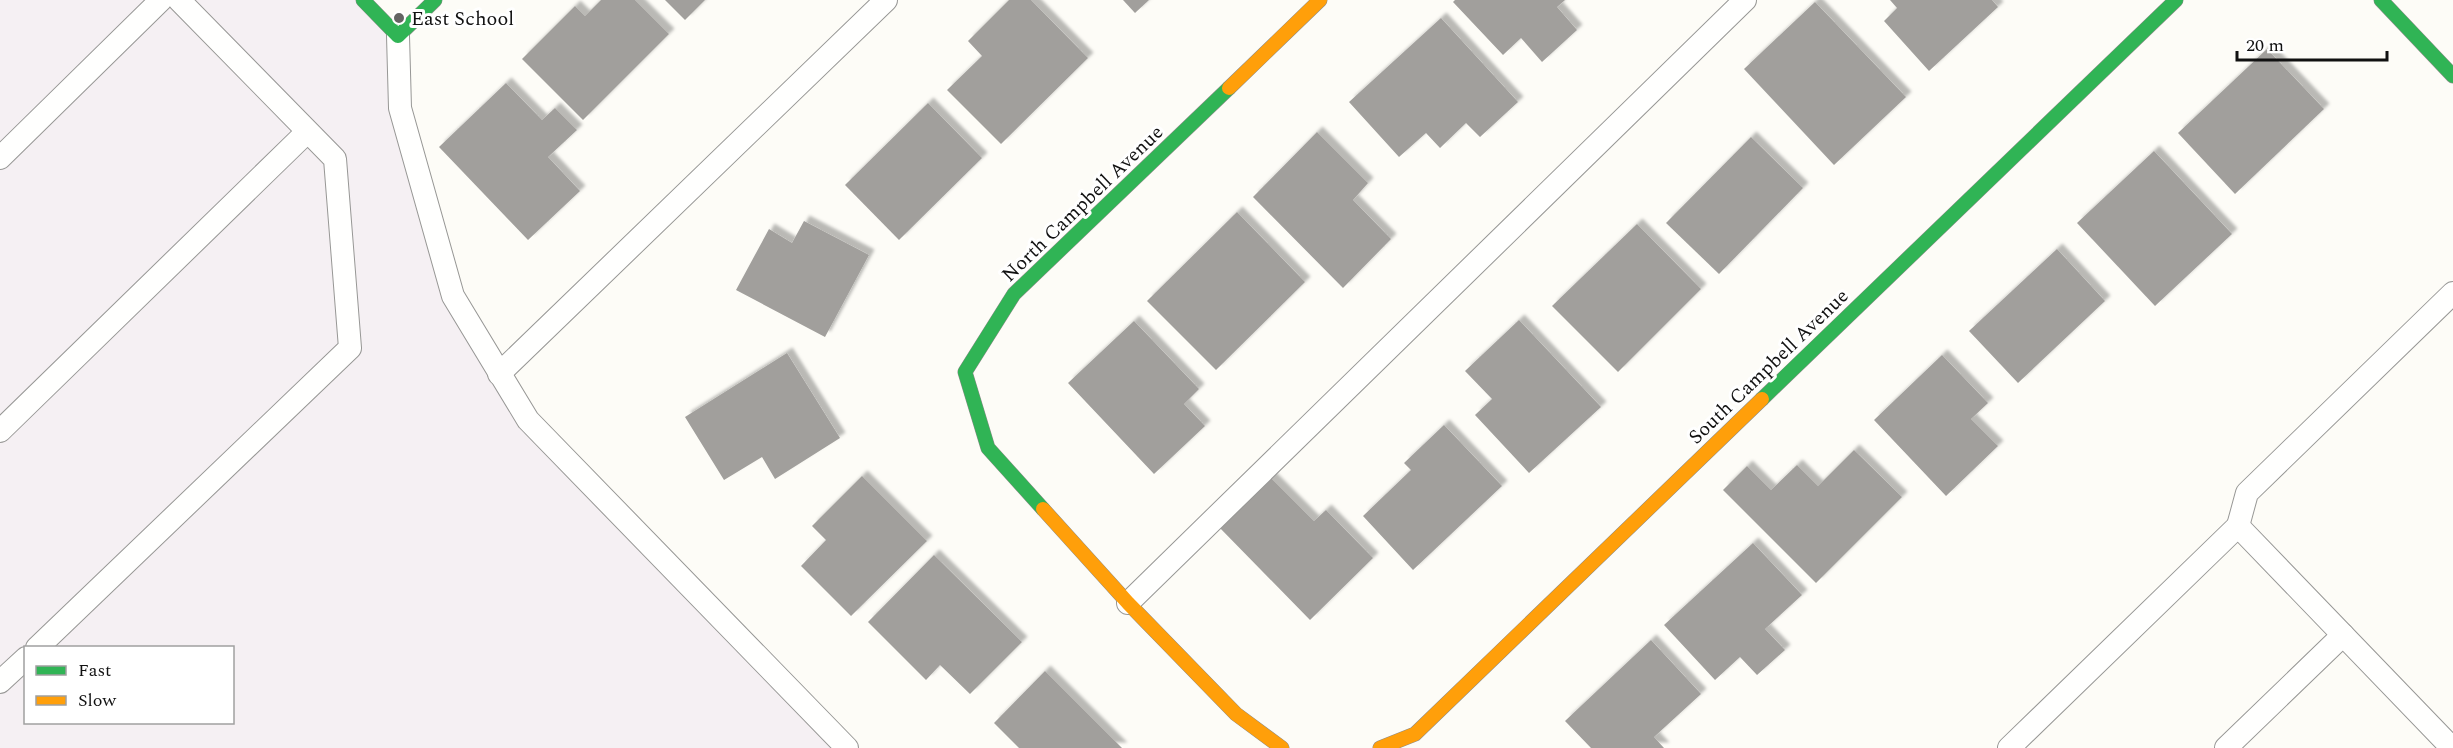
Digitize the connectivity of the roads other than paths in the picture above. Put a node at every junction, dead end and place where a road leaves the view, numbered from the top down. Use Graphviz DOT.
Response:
graph roads {
  1 [pos="161,0"];
  2 [pos="179,0"];
  3 [pos="363,0"];
  4 [pos="435,0"];
  5 [pos="886,0"];
  6 [pos="1320,0"];
  7 [pos="1745,0"];
  8 [pos="2176,0"];
  9 [pos="2381,0"];
  10 [pos="398,36"];
  11 [pos="2453,76"];
  12 [pos="307,132"];
  13 [pos="0,158"];
  14 [pos="2453,293"];
  15 [pos="499,374"];
  16 [pos="0,431"];
  17 [pos="2238,526"];
  18 [pos="1128,603"];
  19 [pos="2343,635"];
  20 [pos="39,646"];
  21 [pos="24,660"];
  22 [pos="0,682"];
  23 [pos="847,748"];
  24 [pos="1282,748"];
  25 [pos="1380,748"];
  26 [pos="2009,748"];
  27 [pos="2226,748"];
  28 [pos="2452,748"];
  1 -- 13 [label="lane"];
  2 -- 12 [label="lane"];
  3 -- 10 [label="street"];
  4 -- 10 [label="street"];
  5 -- 15 [label="lane"];
  6 -- 18 [label="street, North Campbell Avenue"];
  7 -- 18 [label="lane"];
  8 -- 25 [label="street, South Campbell Avenue"];
  9 -- 11 [label="street"];
  10 -- 15 [label="lane"];
  12 -- 16 [label="lane"];
  12 -- 20 [label="lane"];
  14 -- 17 [label="lane"];
  15 -- 23 [label="lane"];
  17 -- 19 [label="lane"];
  17 -- 26 [label="lane"];
  18 -- 24 [label="street"];
  19 -- 27 [label="lane"];
  19 -- 28 [label="lane"];
  21 -- 22 [label="lane"];
}
